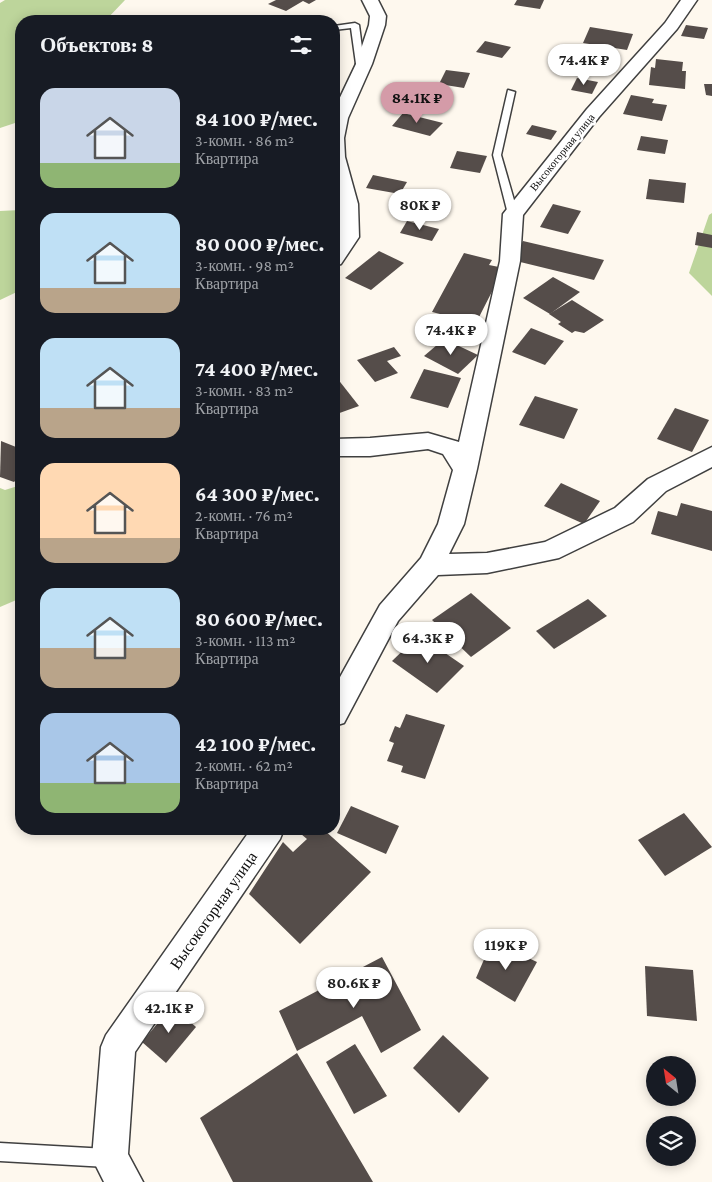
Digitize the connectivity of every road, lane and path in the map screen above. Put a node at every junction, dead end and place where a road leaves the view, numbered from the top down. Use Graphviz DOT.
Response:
graph roads {
  1 [pos="370,0"];
  2 [pos="689,0"];
  3 [pos="340,27"];
  4 [pos="361,70"];
  5 [pos="511,92"];
  6 [pos="340,116"];
  7 [pos="340,173"];
  8 [pos="513,214"];
  9 [pos="340,251"];
  10 [pos="340,447"];
  11 [pos="712,456"];
  12 [pos="465,469"];
  13 [pos="431,565"];
  14 [pos="340,703"];
  15 [pos="265,835"];
  16 [pos="0,1152"];
  17 [pos="118,1170"];
  1 -- 4 [label="street"];
  2 -- 8 [label="street, Высокогорная улица"];
  3 -- 4 [label="lane"];
  4 -- 6 [label="street"];
  5 -- 8 [label="lane"];
  7 -- 9 [label="street"];
  8 -- 12 [label="street"];
  10 -- 12 [label="street"];
  11 -- 13 [label="street"];
  12 -- 13 [label="street"];
  13 -- 14 [label="street"];
  15 -- 17 [label="street, Высокогорная улица"];
  16 -- 17 [label="lane, Высокогорная улица"];
}
